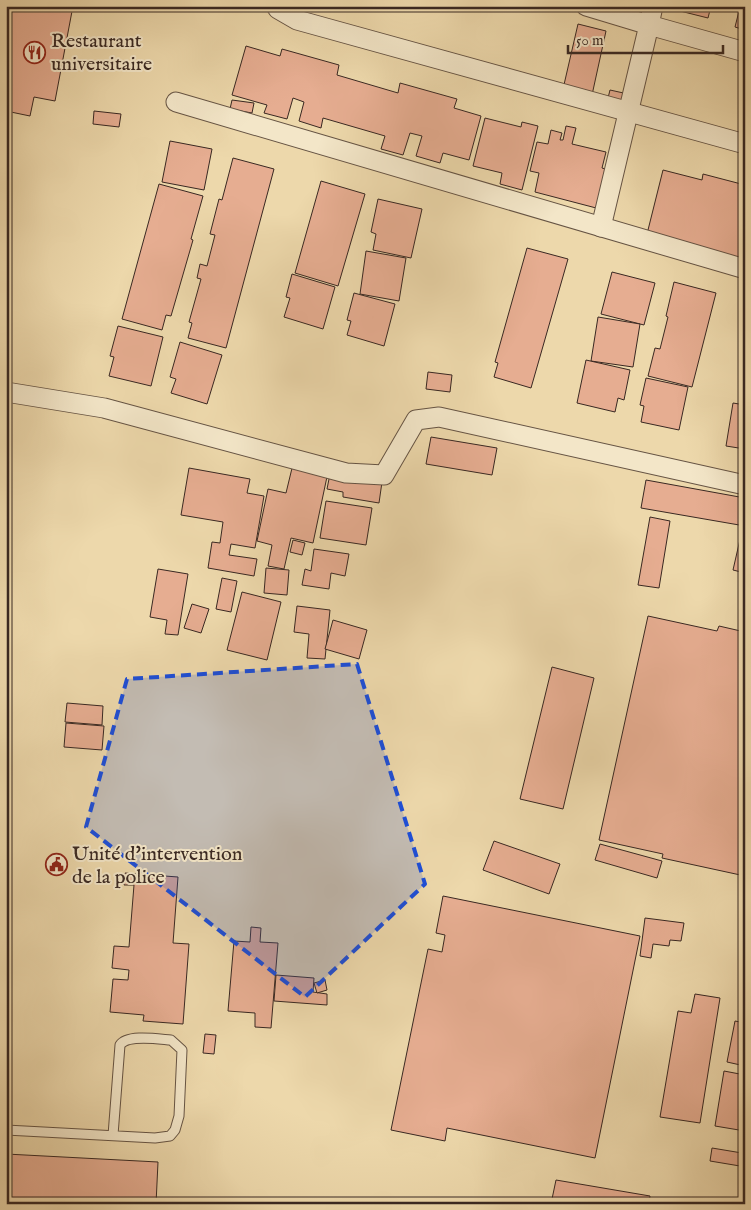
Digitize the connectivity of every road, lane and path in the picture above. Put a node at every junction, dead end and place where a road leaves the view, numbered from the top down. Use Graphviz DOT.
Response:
graph roads {
  1 [pos="276,6"];
  2 [pos="586,6"];
  3 [pos="653,6"];
  4 [pos="649,25"];
  5 [pos="745,52"];
  6 [pos="176,102"];
  7 [pos="629,112"];
  8 [pos="745,144"];
  9 [pos="601,227"];
  10 [pos="745,269"];
  11 [pos="6,392"];
  12 [pos="745,485"];
  13 [pos="6,1130"];
  14 [pos="113,1135"];
  1 -- 7 [label="street"];
  2 -- 4 [label="street"];
  3 -- 4 [label="street"];
  4 -- 5 [label="street"];
  4 -- 7 [label="street"];
  6 -- 9 [label="street"];
  7 -- 8 [label="street"];
  7 -- 9 [label="street"];
  9 -- 10 [label="street"];
  11 -- 12 [label="street"];
  13 -- 14 [label="lane"];
  14 -- 14 [label="lane"];
}
